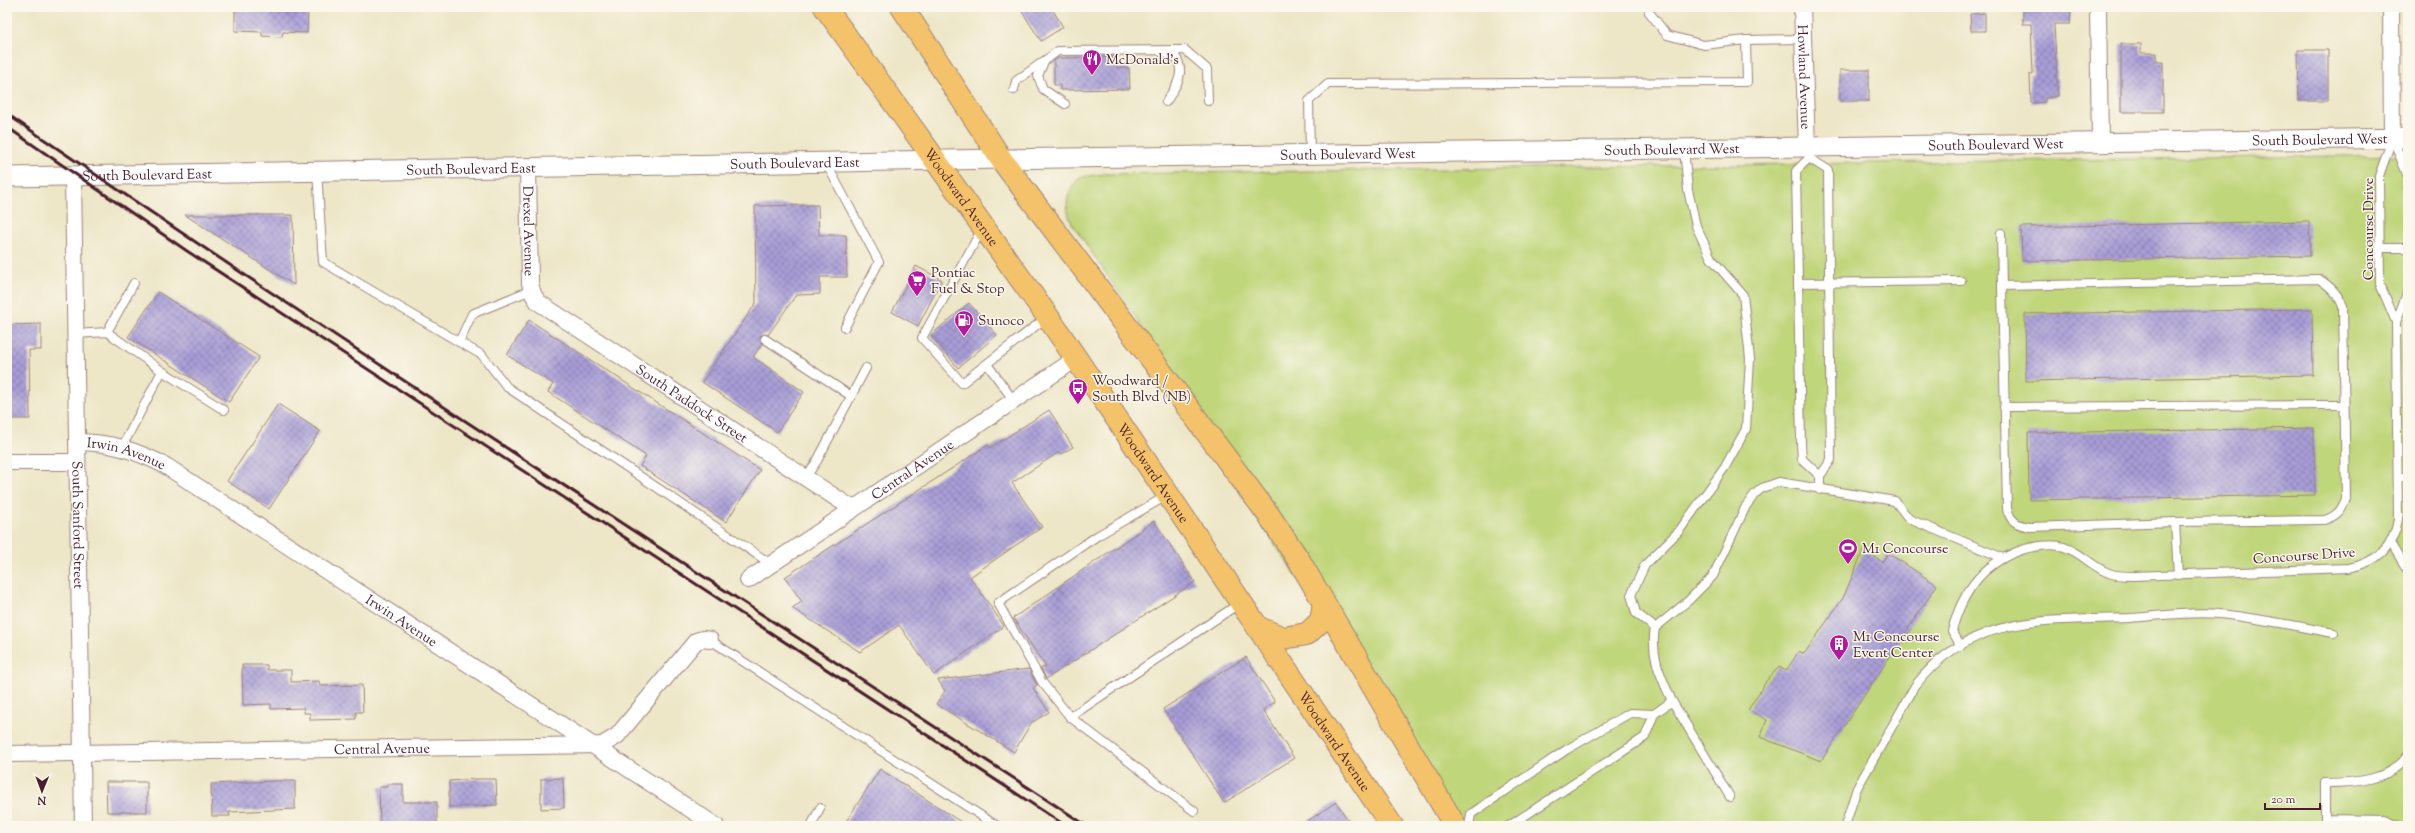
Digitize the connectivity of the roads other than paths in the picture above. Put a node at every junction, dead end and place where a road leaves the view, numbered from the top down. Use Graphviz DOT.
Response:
graph roads {
  1 [pos="824,7"];
  2 [pos="902,7"];
  3 [pos="1802,7"];
  4 [pos="2098,7"];
  5 [pos="2391,7"];
  6 [pos="1649,12"];
  7 [pos="1803,39"];
  8 [pos="1746,40"];
  9 [pos="1154,50"];
  10 [pos="1044,60"];
  11 [pos="1014,90"];
  12 [pos="1208,101"];
  13 [pos="1166,102"];
  14 [pos="1065,104"];
  15 [pos="2400,138"];
  16 [pos="2100,143"];
  17 [pos="1684,149"];
  18 [pos="1808,152"];
  19 [pos="1310,154"];
  20 [pos="1001,159"];
  21 [pos="936,160"];
  22 [pos="826,162"];
  23 [pos="528,167"];
  24 [pos="317,171"];
  25 [pos="73,176"];
  26 [pos="7,177"];
  27 [pos="2408,187"];
  28 [pos="984,227"];
  29 [pos="2001,233"];
  30 [pos="2380,248"];
  31 [pos="2408,248"];
  32 [pos="1961,281"];
  33 [pos="134,283"];
  34 [pos="1798,283"];
  35 [pos="1829,283"];
  36 [pos="2002,286"];
  37 [pos="2408,291"];
  38 [pos="532,292"];
  39 [pos="1048,317"];
  40 [pos="2396,322"];
  41 [pos="845,327"];
  42 [pos="107,332"];
  43 [pos="76,334"];
  44 [pos="765,339"];
  45 [pos="459,342"];
  46 [pos="1077,358"];
  47 [pos="988,364"];
  48 [pos="866,368"];
  49 [pos="162,371"];
  50 [pos="851,396"];
  51 [pos="1014,401"];
  52 [pos="2344,405"];
  53 [pos="2004,407"];
  54 [pos="224,410"];
  55 [pos="77,442"];
  56 [pos="122,447"];
  57 [pos="7,462"];
  58 [pos="78,462"];
  59 [pos="1820,476"];
  60 [pos="806,477"];
  61 [pos="2398,477"];
  62 [pos="2408,477"];
  63 [pos="1820,490"];
  64 [pos="1168,495"];
  65 [pos="854,509"];
  66 [pos="2175,522"];
  67 [pos="2391,543"];
  68 [pos="2003,558"];
  69 [pos="771,564"];
  70 [pos="2408,571"];
  71 [pos="2178,574"];
  72 [pos="748,580"];
  73 [pos="1241,603"];
  74 [pos="1324,603"];
  75 [pos="1260,628"];
  76 [pos="1655,628"];
  77 [pos="2334,633"];
  78 [pos="710,640"];
  79 [pos="1961,646"];
  80 [pos="1672,701"];
  81 [pos="1654,714"];
  82 [pos="1070,717"];
  83 [pos="593,745"];
  84 [pos="82,753"];
  85 [pos="7,754"];
  86 [pos="2408,755"];
  87 [pos="1730,797"];
  88 [pos="820,808"];
  89 [pos="1194,811"];
  90 [pos="83,826"];
  91 [pos="716,826"];
  92 [pos="811,826"];
  93 [pos="997,826"];
  94 [pos="1392,826"];
  95 [pos="1456,826"];
  96 [pos="1469,826"];
  97 [pos="1509,826"];
  98 [pos="1845,826"];
  99 [pos="2398,826"];
  1 -- 21 [label="main road, Woodward Avenue"];
  2 -- 20 [label="main road"];
  3 -- 7 [label="street, Howland Avenue"];
  4 -- 16 [label="street"];
  5 -- 15 [label="street"];
  6 -- 8 [label="lane"];
  7 -- 8 [label="lane"];
  7 -- 18 [label="street, Howland Avenue"];
  8 -- 19 [label="lane"];
  9 -- 10 [label="lane"];
  9 -- 12 [label="lane"];
  9 -- 13 [label="lane"];
  10 -- 11 [label="lane"];
  10 -- 14 [label="lane"];
  15 -- 16 [label="street, South Boulevard West"];
  15 -- 27 [label="lane"];
  15 -- 30 [label="lane, Concourse Drive"];
  16 -- 18 [label="street, South Boulevard West"];
  17 -- 18 [label="street, South Boulevard West"];
  17 -- 19 [label="street, South Boulevard West"];
  17 -- 76 [label="lane"];
  18 -- 34 [label="lane"];
  18 -- 35 [label="lane"];
  19 -- 20 [label="street, South Boulevard West"];
  20 -- 21 [label="street, South Boulevard West"];
  20 -- 74 [label="main road"];
  21 -- 22 [label="street, South Boulevard East"];
  21 -- 28 [label="main road, Woodward Avenue"];
  22 -- 23 [label="street, South Boulevard East"];
  22 -- 41 [label="lane"];
  23 -- 24 [label="street, South Boulevard East"];
  23 -- 38 [label="street, Drexel Avenue"];
  24 -- 25 [label="street, South Boulevard East"];
  24 -- 45 [label="lane"];
  25 -- 26 [label="street, South Boulevard East"];
  25 -- 43 [label="street, South Sanford Street"];
  28 -- 39 [label="main road, Woodward Avenue"];
  28 -- 47 [label="lane"];
  29 -- 36 [label="lane"];
  30 -- 31 [label="lane"];
  30 -- 40 [label="lane, Concourse Drive"];
  32 -- 35 [label="lane"];
  33 -- 42 [label="lane"];
  34 -- 35 [label="lane"];
  34 -- 59 [label="lane"];
  35 -- 59 [label="lane"];
  36 -- 52 [label="lane"];
  36 -- 53 [label="lane"];
  37 -- 40 [label="lane, Concourse Drive"];
  38 -- 45 [label="lane"];
  38 -- 60 [label="street, South Paddock Street"];
  39 -- 46 [label="main road, Woodward Avenue"];
  39 -- 47 [label="lane"];
  40 -- 61 [label="lane, Concourse Drive"];
  42 -- 43 [label="lane"];
  42 -- 49 [label="lane"];
  43 -- 55 [label="street, South Sanford Street"];
  44 -- 50 [label="lane"];
  45 -- 69 [label="lane"];
  46 -- 51 [label="street, Central Avenue"];
  46 -- 64 [label="main road, Woodward Avenue"];
  47 -- 51 [label="lane"];
  48 -- 50 [label="lane"];
  49 -- 54 [label="lane"];
  49 -- 56 [label="lane"];
  50 -- 60 [label="lane"];
  51 -- 65 [label="street, Central Avenue"];
  52 -- 53 [label="lane"];
  52 -- 66 [label="lane"];
  53 -- 66 [label="lane"];
  55 -- 56 [label="street, Irwin Avenue"];
  55 -- 58 [label="street, South Sanford Street"];
  56 -- 83 [label="street, Irwin Avenue"];
  57 -- 58 [label="street, Irwin Avenue"];
  58 -- 84 [label="street, South Sanford Street"];
  59 -- 63 [label="lane"];
  60 -- 65 [label="street, South Paddock Street"];
  61 -- 62 [label="lane"];
  61 -- 67 [label="lane, Concourse Drive"];
  63 -- 68 [label="lane"];
  63 -- 76 [label="lane"];
  64 -- 73 [label="main road, Woodward Avenue"];
  64 -- 82 [label="lane"];
  65 -- 69 [label="street, Central Avenue"];
  66 -- 71 [label="lane"];
  67 -- 70 [label="lane"];
  67 -- 71 [label="lane, Concourse Drive"];
  68 -- 71 [label="lane, Concourse Drive"];
  68 -- 79 [label="lane, Concourse Drive"];
  69 -- 72 [label="street, Central Avenue"];
  73 -- 75 [label="main road, Woodward Avenue"];
  73 -- 82 [label="lane"];
  74 -- 75 [label="main road"];
  74 -- 95 [label="main road"];
  75 -- 94 [label="main road, Woodward Avenue"];
  76 -- 80 [label="lane"];
  77 -- 79 [label="lane"];
  78 -- 83 [label="street, Central Avenue"];
  78 -- 93 [label="lane"];
  79 -- 98 [label="lane"];
  80 -- 81 [label="lane"];
  80 -- 87 [label="lane"];
  81 -- 96 [label="lane"];
  81 -- 97 [label="lane"];
  82 -- 89 [label="lane"];
  83 -- 84 [label="street, Central Avenue"];
  83 -- 91 [label="street, Irwin Avenue"];
  84 -- 85 [label="street, Central Avenue"];
  84 -- 90 [label="street, South Sanford Street"];
  86 -- 99 [label="lane"];
  88 -- 92 [label="lane"];
}
